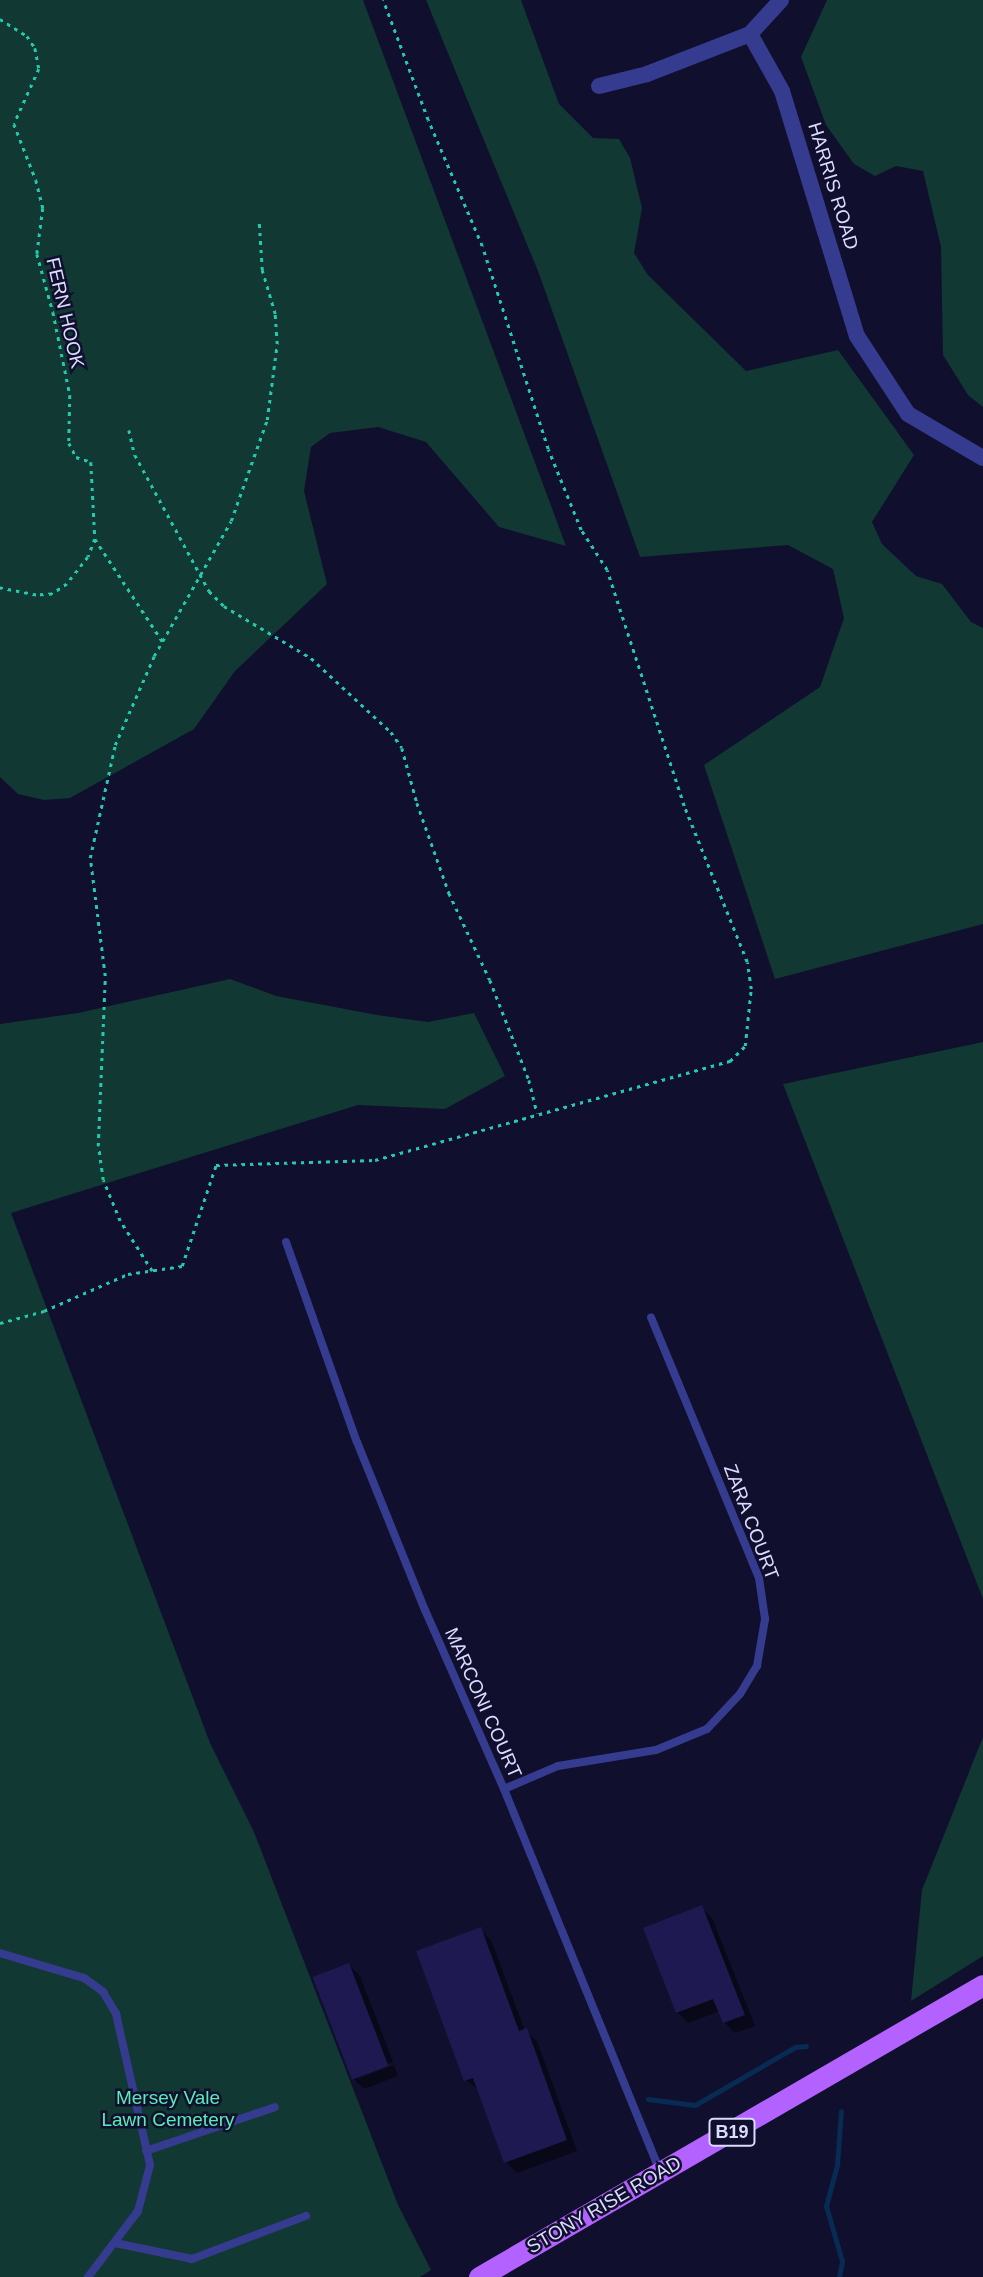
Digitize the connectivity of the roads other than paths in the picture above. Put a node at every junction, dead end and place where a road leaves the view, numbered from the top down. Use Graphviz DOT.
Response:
graph roads {
  1 [pos="781,0"];
  2 [pos="750,34"];
  3 [pos="599,86"];
  4 [pos="983,458"];
  5 [pos="286,1242"];
  6 [pos="651,1317"];
  7 [pos="504,1788"];
  8 [pos="0,1953"];
  9 [pos="983,1984"];
  10 [pos="275,2108"];
  11 [pos="146,2151"];
  12 [pos="661,2173"];
  13 [pos="306,2216"];
  14 [pos="115,2243"];
  15 [pos="88,2277"];
  16 [pos="479,2277"];
  1 -- 2 [label="street"];
  2 -- 3 [label="street"];
  2 -- 4 [label="street, HARRIS ROAD"];
  5 -- 7 [label="lane, MARCONI COURT"];
  6 -- 7 [label="lane, ZARA COURT"];
  7 -- 12 [label="lane, MARCONI COURT"];
  8 -- 11 [label="lane"];
  9 -- 12 [label="main road, STONY RISE ROAD / B19"];
  10 -- 11 [label="lane"];
  11 -- 14 [label="lane"];
  12 -- 16 [label="main road, STONY RISE ROAD / B19"];
  13 -- 14 [label="lane"];
  14 -- 15 [label="lane"];
}
